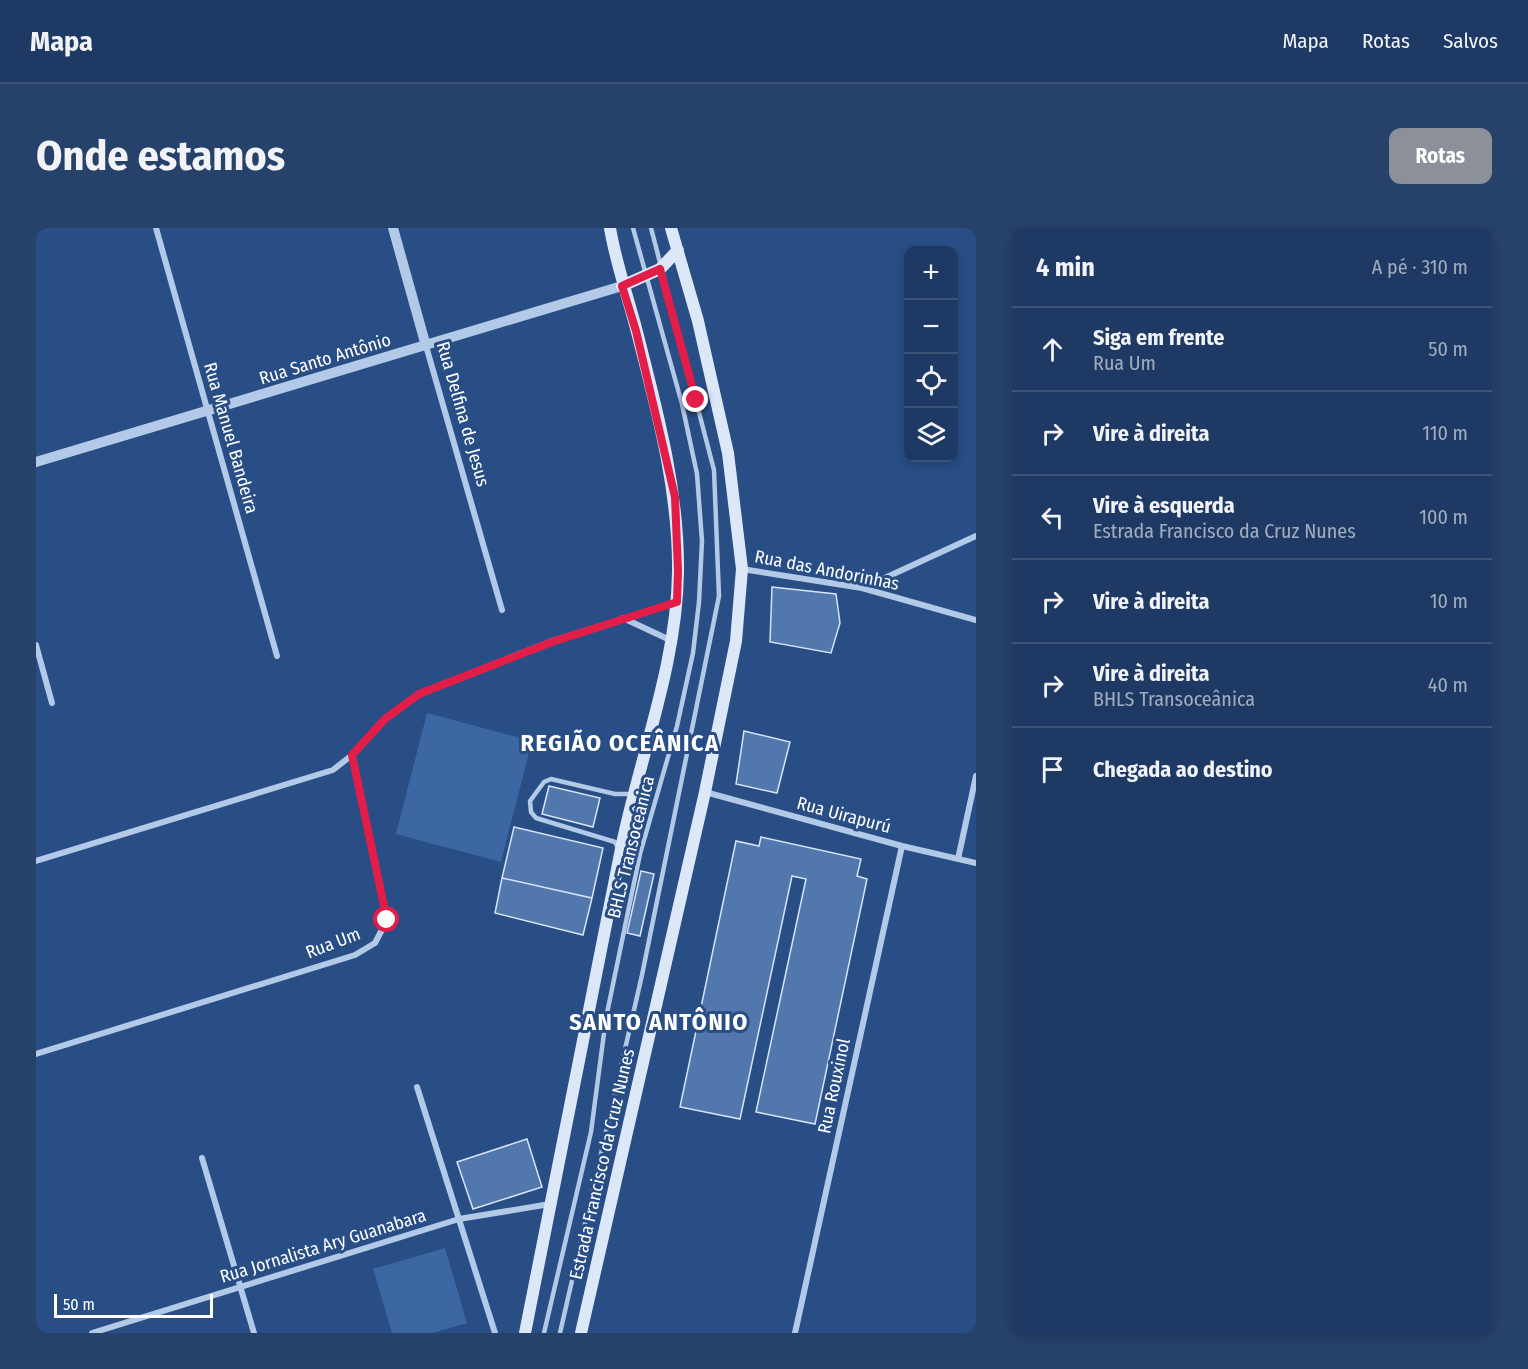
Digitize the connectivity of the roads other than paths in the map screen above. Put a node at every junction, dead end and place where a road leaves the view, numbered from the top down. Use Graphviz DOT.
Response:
graph roads {
  1 [pos="156,228"];
  2 [pos="393,228"];
  3 [pos="610,228"];
  4 [pos="633,228"];
  5 [pos="651,228"];
  6 [pos="671,228"];
  7 [pos="678,250"];
  8 [pos="660,269"];
  9 [pos="645,277"];
  10 [pos="622,286"];
  11 [pos="426,346"];
  12 [pos="209,411"];
  13 [pos="36,462"];
  14 [pos="976,536"];
  15 [pos="742,569"];
  16 [pos="862,588"];
  17 [pos="677,602"];
  18 [pos="502,610"];
  19 [pos="623,618"];
  20 [pos="976,620"];
  21 [pos="670,640"];
  22 [pos="36,645"];
  23 [pos="277,656"];
  24 [pos="52,703"];
  25 [pos="352,755"];
  26 [pos="976,776"];
  27 [pos="636,792"];
  28 [pos="705,792"];
  29 [pos="902,846"];
  30 [pos="620,853"];
  31 [pos="958,860"];
  32 [pos="36,861"];
  33 [pos="976,863"];
  34 [pos="36,1054"];
  35 [pos="417,1087"];
  36 [pos="202,1158"];
  37 [pos="552,1204"];
  38 [pos="459,1219"];
  39 [pos="241,1287"];
  40 [pos="92,1333"];
  41 [pos="254,1333"];
  42 [pos="495,1333"];
  43 [pos="525,1333"];
  44 [pos="544,1333"];
  45 [pos="560,1333"];
  46 [pos="581,1333"];
  47 [pos="795,1333"];
  1 -- 12 [label="street, Rua Manuel Bandeira"];
  2 -- 11 [label="street, Rua Delfina de Jesus"];
  3 -- 10 [label="main road"];
  4 -- 9 [label="lane, BHLS Transoceânica"];
  5 -- 8 [label="lane, BHLS Transoceânica"];
  6 -- 7 [label="main road, Estrada Francisco da Cruz Nunes"];
  7 -- 8 [label="main road"];
  7 -- 15 [label="main road, Estrada Francisco da Cruz Nunes"];
  8 -- 9 [label="main road"];
  8 -- 45 [label="lane, BHLS Transoceânica"];
  9 -- 10 [label="main road"];
  9 -- 44 [label="lane, BHLS Transoceânica"];
  10 -- 11 [label="street, Rua Santo Antônio"];
  10 -- 17 [label="main road"];
  11 -- 12 [label="street, Rua Santo Antônio"];
  11 -- 18 [label="street, Rua Delfina de Jesus"];
  12 -- 13 [label="street, Rua Santo Antônio"];
  12 -- 23 [label="street, Rua Manuel Bandeira"];
  14 -- 16 [label="street"];
  15 -- 16 [label="street, Rua das Andorinhas"];
  15 -- 28 [label="main road, Estrada Francisco da Cruz Nunes"];
  16 -- 20 [label="street, Rua das Andorinhas"];
  17 -- 19 [label="street"];
  17 -- 21 [label="main road"];
  19 -- 21 [label="street"];
  19 -- 25 [label="street"];
  21 -- 27 [label="main road"];
  22 -- 24 [label="street"];
  25 -- 32 [label="street"];
  25 -- 34 [label="street, Rua Um"];
  26 -- 31 [label="street"];
  27 -- 30 [label="main road"];
  27 -- 30 [label="lane"];
  28 -- 29 [label="street, Rua Uirapurú"];
  28 -- 46 [label="main road, Estrada Francisco da Cruz Nunes"];
  29 -- 31 [label="street, Rua Uirapurú"];
  29 -- 47 [label="street, Rua Rouxinol"];
  30 -- 37 [label="main road"];
  31 -- 33 [label="street, Rua Uirapurú"];
  35 -- 38 [label="street"];
  36 -- 39 [label="street"];
  37 -- 38 [label="street, Rua Jornalista Ary Guanabara"];
  37 -- 43 [label="main road"];
  38 -- 39 [label="street, Rua Jornalista Ary Guanabara"];
  38 -- 42 [label="street"];
  39 -- 40 [label="street, Rua Jornalista Ary Guanabara"];
  39 -- 41 [label="street"];
}
